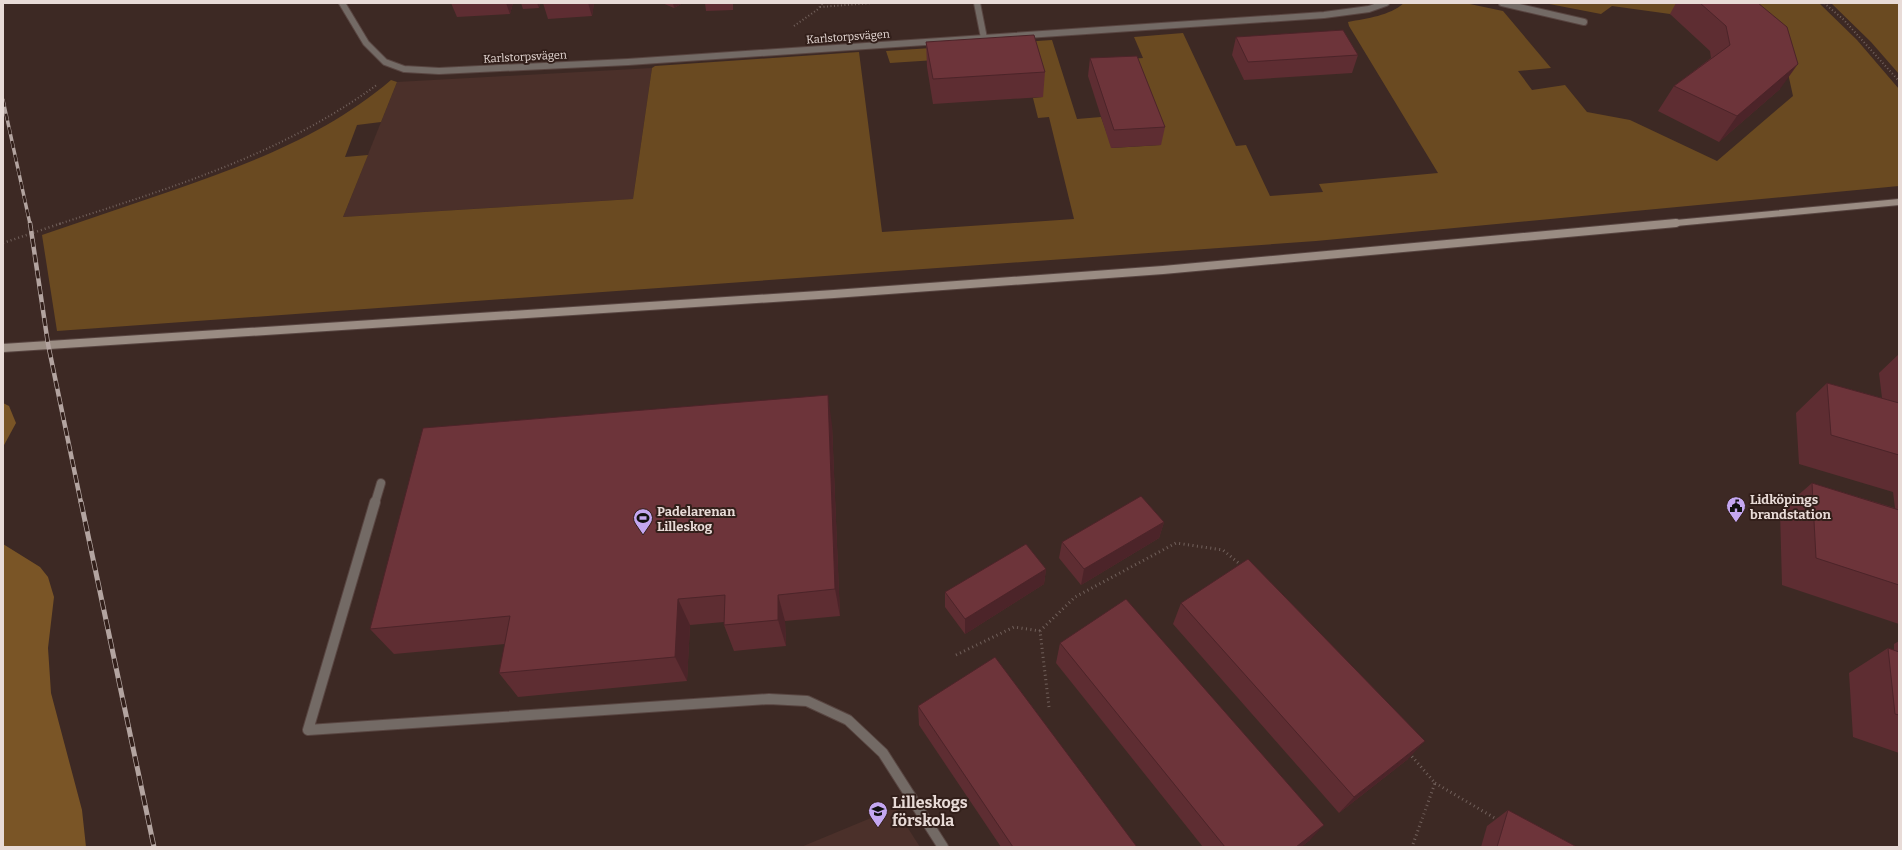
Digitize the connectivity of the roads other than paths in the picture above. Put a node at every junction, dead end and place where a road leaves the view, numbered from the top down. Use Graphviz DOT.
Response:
graph roads {
  1 [pos="342,3"];
  2 [pos="977,3"];
  3 [pos="1386,3"];
  4 [pos="1502,3"];
  5 [pos="1584,22"];
  6 [pos="984,38"];
  7 [pos="1899,202"];
  8 [pos="3,348"];
  9 [pos="381,483"];
  10 [pos="943,847"];
  1 -- 6 [label="street, Karlstorpsvägen"];
  2 -- 6 [label="street"];
  3 -- 6 [label="street, Karlstorpsvägen"];
  4 -- 5 [label="street"];
  7 -- 8 [label="main road"];
  9 -- 10 [label="street"];
}
